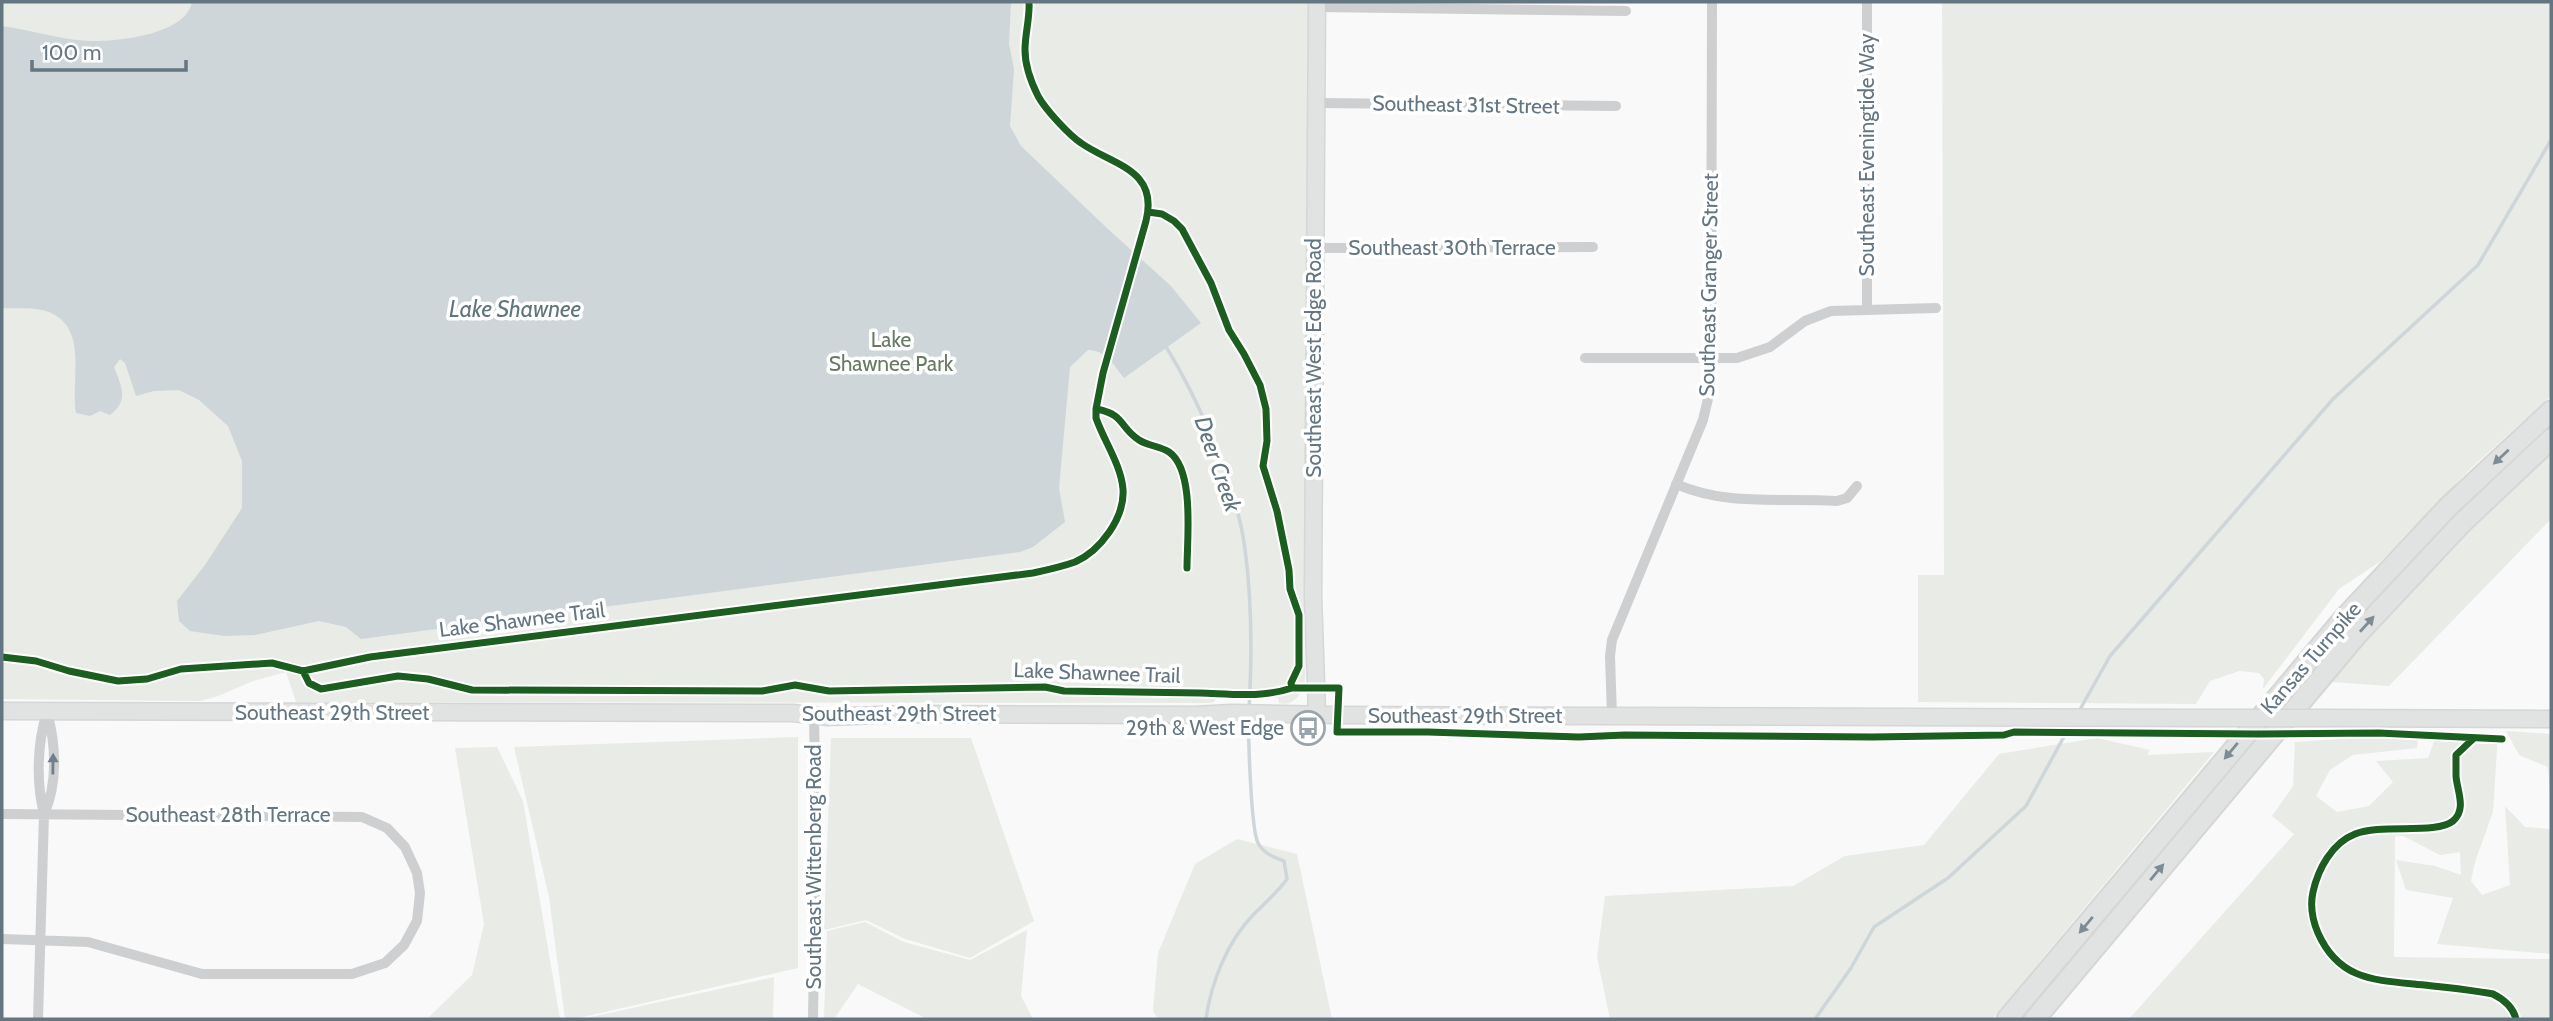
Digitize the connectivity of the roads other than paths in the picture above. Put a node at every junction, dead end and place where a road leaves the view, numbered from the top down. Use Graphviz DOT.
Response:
graph roads {
  1 [pos="1712,2"];
  2 [pos="1867,2"];
  3 [pos="1317,5"];
  4 [pos="1626,11"];
  5 [pos="1317,103"];
  6 [pos="1616,106"];
  7 [pos="1314,240"];
  8 [pos="1593,247"];
  9 [pos="1936,308"];
  10 [pos="1867,309"];
  11 [pos="1585,358"];
  12 [pos="1712,359"];
  13 [pos="2551,411"];
  14 [pos="2551,439"];
  15 [pos="1676,484"];
  16 [pos="1857,486"];
  17 [pos="2,711"];
  18 [pos="47,712"];
  19 [pos="1317,714"];
  20 [pos="814,715"];
  21 [pos="1612,716"];
  22 [pos="2551,719"];
  23 [pos="2,814"];
  24 [pos="44,814"];
  25 [pos="2,939"];
  26 [pos="39,939"];
  27 [pos="38,1019"];
  28 [pos="813,1019"];
  29 [pos="2007,1019"];
  30 [pos="2035,1019"];
  1 -- 12 [label="street, Southeast Granger Street"];
  2 -- 10 [label="street, Southeast Eveningtide Way"];
  3 -- 4 [label="street"];
  3 -- 5 [label="main road, Southeast West Edge Road"];
  5 -- 6 [label="street, Southeast 31st Street"];
  5 -- 7 [label="main road, Southeast West Edge Road"];
  7 -- 8 [label="street, Southeast 30th Terrace"];
  7 -- 19 [label="main road, Southeast West Edge Road"];
  9 -- 10 [label="street"];
  10 -- 12 [label="street"];
  11 -- 12 [label="street"];
  12 -- 15 [label="street, Southeast Granger Street"];
  13 -- 29 [label="highway, Kansas Turnpike, one-way"];
  30 -- 14 [label="highway, Kansas Turnpike, one-way"];
  15 -- 16 [label="street"];
  15 -- 21 [label="street, Southeast Granger Street"];
  17 -- 18 [label="main road, Southeast 29th Street"];
  18 -- 20 [label="main road, Southeast 29th Street"];
  18 -- 24 [label="street"];
  19 -- 20 [label="main road, Southeast 29th Street"];
  19 -- 21 [label="main road, Southeast 29th Street"];
  20 -- 28 [label="street, Southeast Wittenberg Road"];
  21 -- 22 [label="main road, Southeast 29th Street, bridge"];
  23 -- 24 [label="street, Southeast 28th Terrace"];
  24 -- 26 [label="street"];
  24 -- 26 [label="street, Southeast 28th Terrace"];
  25 -- 26 [label="street"];
  26 -- 27 [label="street"];
}
